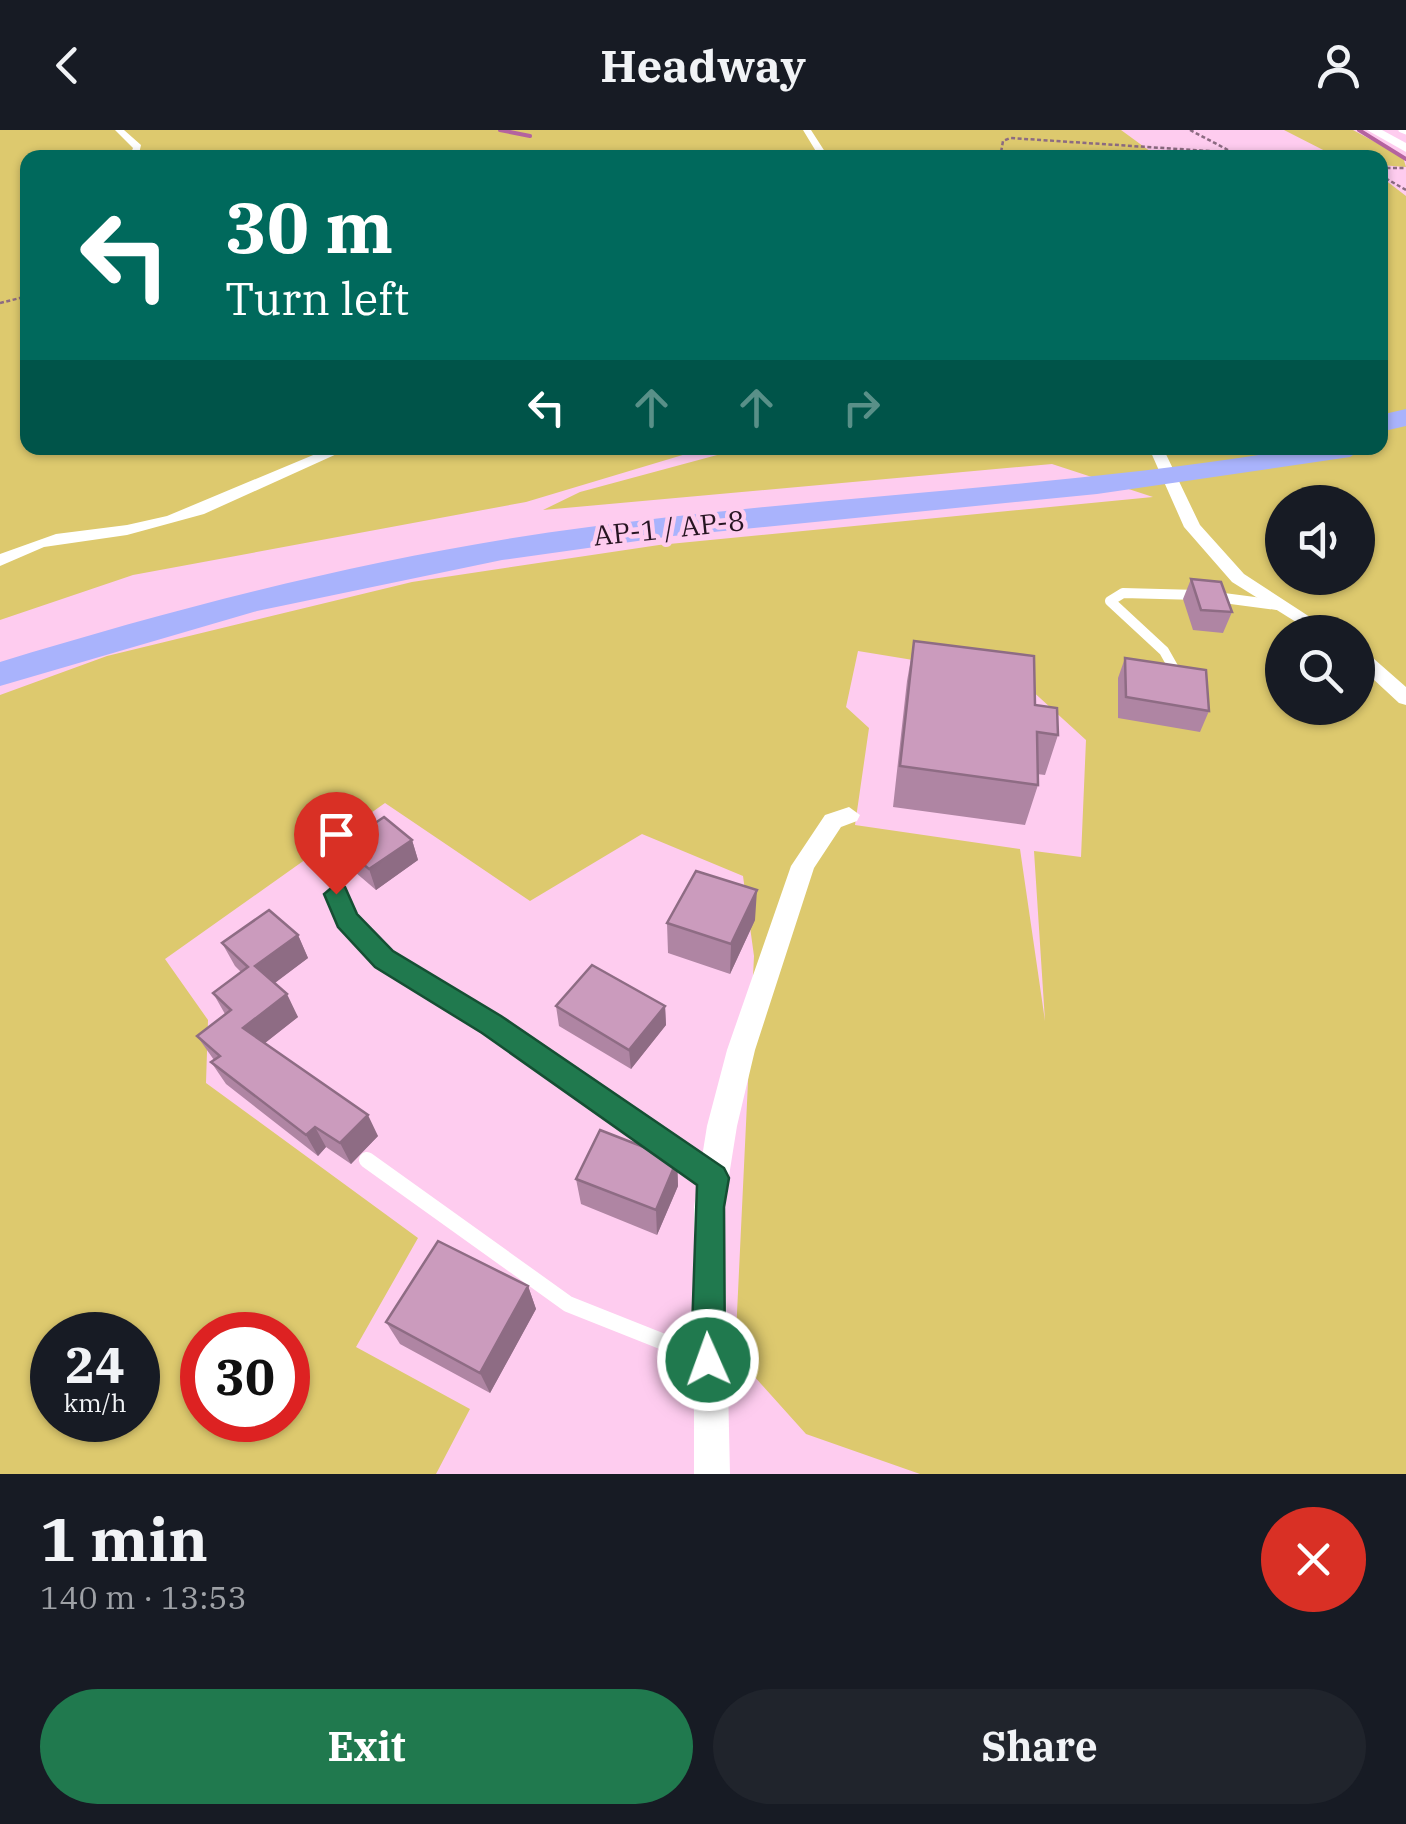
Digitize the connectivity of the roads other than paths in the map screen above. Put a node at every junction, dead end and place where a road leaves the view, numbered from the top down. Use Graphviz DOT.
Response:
graph roads {
  1 [pos="119,130"];
  2 [pos="1372,130"];
  3 [pos="1406,148"];
  4 [pos="136,150"];
  5 [pos="326,455"];
  6 [pos="1159,455"];
  7 [pos="1199,455"];
  8 [pos="1306,455"];
  9 [pos="0,560"];
  10 [pos="1282,605"];
  11 [pos="1298,615"];
  12 [pos="0,652"];
  13 [pos="1375,670"];
  14 [pos="0,674"];
  15 [pos="1177,676"];
  16 [pos="1406,698"];
  17 [pos="850,815"];
  18 [pos="336,894"];
  19 [pos="367,1160"];
  20 [pos="713,1178"];
  21 [pos="708,1360"];
  22 [pos="712,1474"];
  1 -- 4 [label="street"];
  2 -- 3 [label="street"];
  5 -- 9 [label="street"];
  6 -- 10 [label="street"];
  7 -- 12 [label="highway, AP-1 / AP-8"];
  8 -- 14 [label="highway, AP-1 / AP-8"];
  10 -- 11 [label="street"];
  10 -- 15 [label="lane"];
  13 -- 16 [label="street"];
  17 -- 20 [label="street"];
  18 -- 20 [label="lane"];
  19 -- 21 [label="lane"];
  20 -- 21 [label="street"];
  21 -- 22 [label="street"];
}
